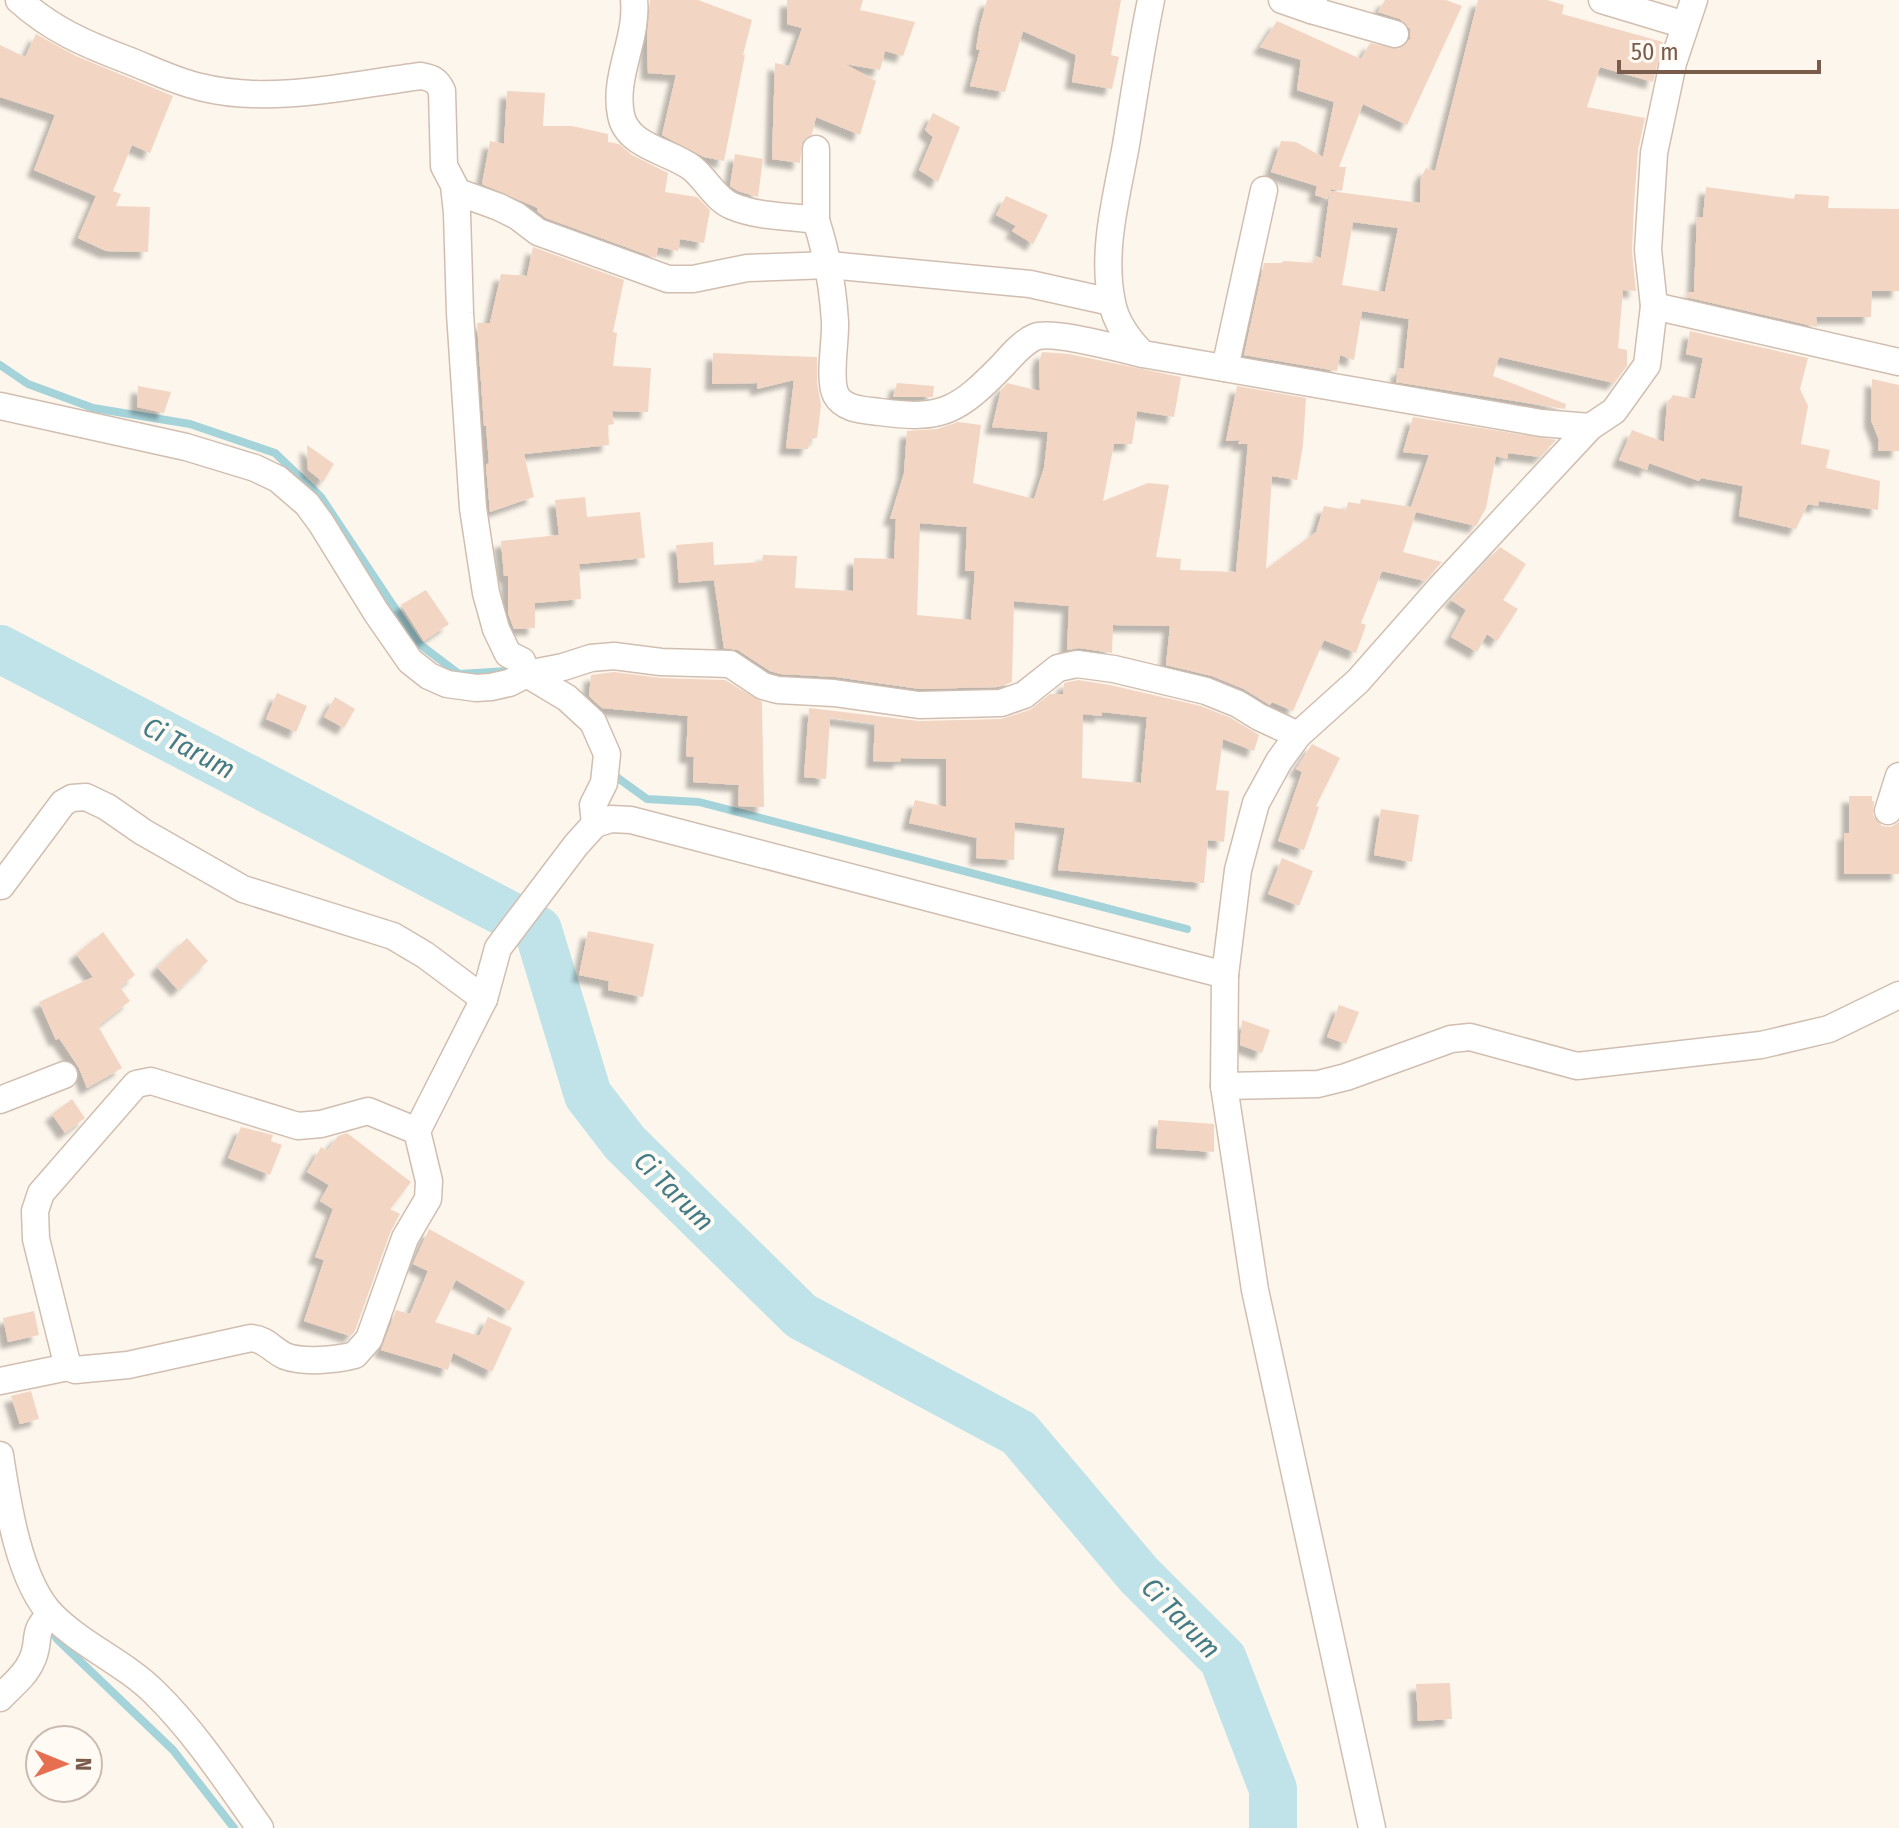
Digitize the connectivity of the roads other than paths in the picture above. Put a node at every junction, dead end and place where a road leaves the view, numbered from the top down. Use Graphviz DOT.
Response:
graph roads {
  1 [pos="19,0"];
  2 [pos="634,0"];
  3 [pos="1151,0"];
  4 [pos="1282,0"];
  5 [pos="1602,0"];
  6 [pos="1694,0"];
  7 [pos="1312,5"];
  8 [pos="1685,25"];
  9 [pos="1395,34"];
  10 [pos="816,149"];
  11 [pos="1264,190"];
  12 [pos="455,191"];
  13 [pos="816,220"];
  14 [pos="829,265"];
  15 [pos="1111,302"];
  16 [pos="1654,306"];
  17 [pos="1143,354"];
  18 [pos="1899,362"];
  19 [pos="1225,368"];
  20 [pos="0,406"];
  21 [pos="1590,427"];
  22 [pos="522,677"];
  23 [pos="1298,735"];
  24 [pos="1899,776"];
  25 [pos="1888,811"];
  26 [pos="595,824"];
  27 [pos="1,886"];
  28 [pos="1225,975"];
  29 [pos="1899,995"];
  30 [pos="484,999"];
  31 [pos="64,1075"];
  32 [pos="1224,1086"];
  33 [pos="0,1100"];
  34 [pos="417,1131"];
  35 [pos="68,1367"];
  36 [pos="0,1381"];
  37 [pos="0,1455"];
  38 [pos="47,1618"];
  39 [pos="0,1698"];
  40 [pos="260,1828"];
  41 [pos="1372,1828"];
  1 -- 12 [label="street"];
  2 -- 13 [label="street"];
  3 -- 15 [label="street"];
  4 -- 7 [label="street"];
  5 -- 8 [label="street"];
  6 -- 8 [label="street"];
  7 -- 9 [label="street"];
  8 -- 16 [label="street"];
  10 -- 13 [label="street"];
  11 -- 19 [label="street"];
  12 -- 14 [label="street"];
  12 -- 22 [label="street"];
  13 -- 14 [label="street"];
  14 -- 15 [label="street"];
  14 -- 17 [label="street"];
  15 -- 17 [label="street"];
  16 -- 18 [label="street"];
  16 -- 21 [label="street"];
  17 -- 19 [label="street"];
  19 -- 21 [label="street"];
  20 -- 22 [label="street"];
  21 -- 23 [label="street"];
  22 -- 23 [label="street"];
  22 -- 26 [label="street"];
  23 -- 28 [label="street"];
  24 -- 25 [label="street"];
  26 -- 28 [label="street"];
  26 -- 30 [label="street"];
  27 -- 30 [label="street"];
  28 -- 32 [label="street"];
  29 -- 32 [label="street"];
  30 -- 34 [label="street"];
  31 -- 33 [label="street"];
  32 -- 41 [label="street"];
  34 -- 35 [label="street"];
  34 -- 35 [label="street"];
  35 -- 36 [label="street"];
  37 -- 38 [label="street"];
  38 -- 39 [label="street"];
  38 -- 40 [label="street"];
}
